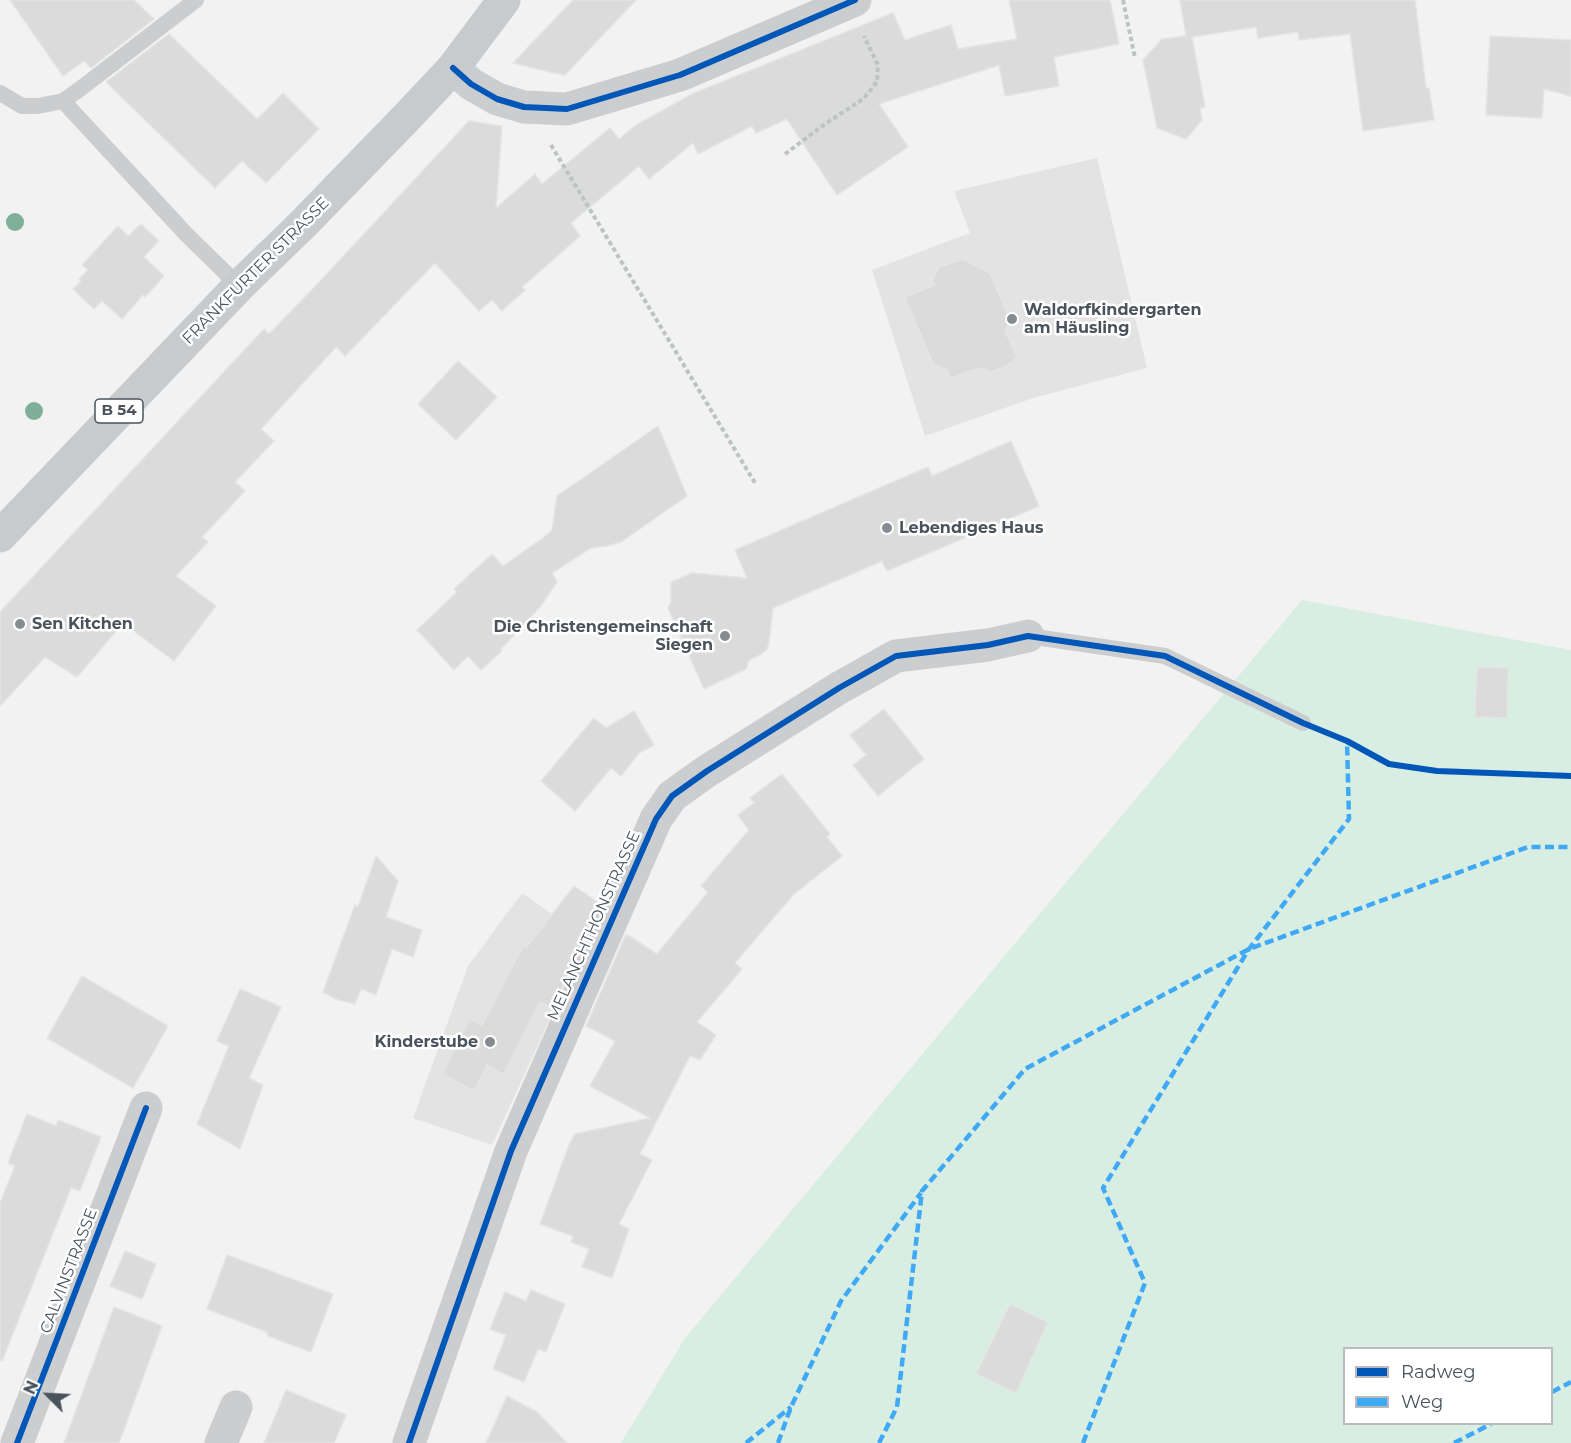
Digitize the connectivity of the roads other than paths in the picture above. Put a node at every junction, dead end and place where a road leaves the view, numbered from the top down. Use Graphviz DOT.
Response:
graph roads {
  1 [pos="196,0"];
  2 [pos="504,0"];
  3 [pos="850,2"];
  4 [pos="453,68"];
  5 [pos="0,93"];
  6 [pos="63,101"];
  7 [pos="239,286"];
  8 [pos="0,536"];
  9 [pos="1028,636"];
  10 [pos="1303,723"];
  11 [pos="146,1108"];
  12 [pos="236,1407"];
  13 [pos="17,1443"];
  14 [pos="221,1443"];
  15 [pos="410,1443"];
  1 -- 6 [label="lane"];
  2 -- 4 [label="main road, FRANKFURTER STRASSE / B 54"];
  3 -- 4 [label="street"];
  4 -- 7 [label="main road, FRANKFURTER STRASSE / B 54"];
  5 -- 6 [label="lane"];
  6 -- 7 [label="lane"];
  7 -- 8 [label="main road, FRANKFURTER STRASSE / B 54"];
  9 -- 10 [label="lane"];
  9 -- 15 [label="street, MELANCHTHONSTRASSE"];
  11 -- 13 [label="street, CALVINSTRASSE"];
  12 -- 14 [label="street"];
}
